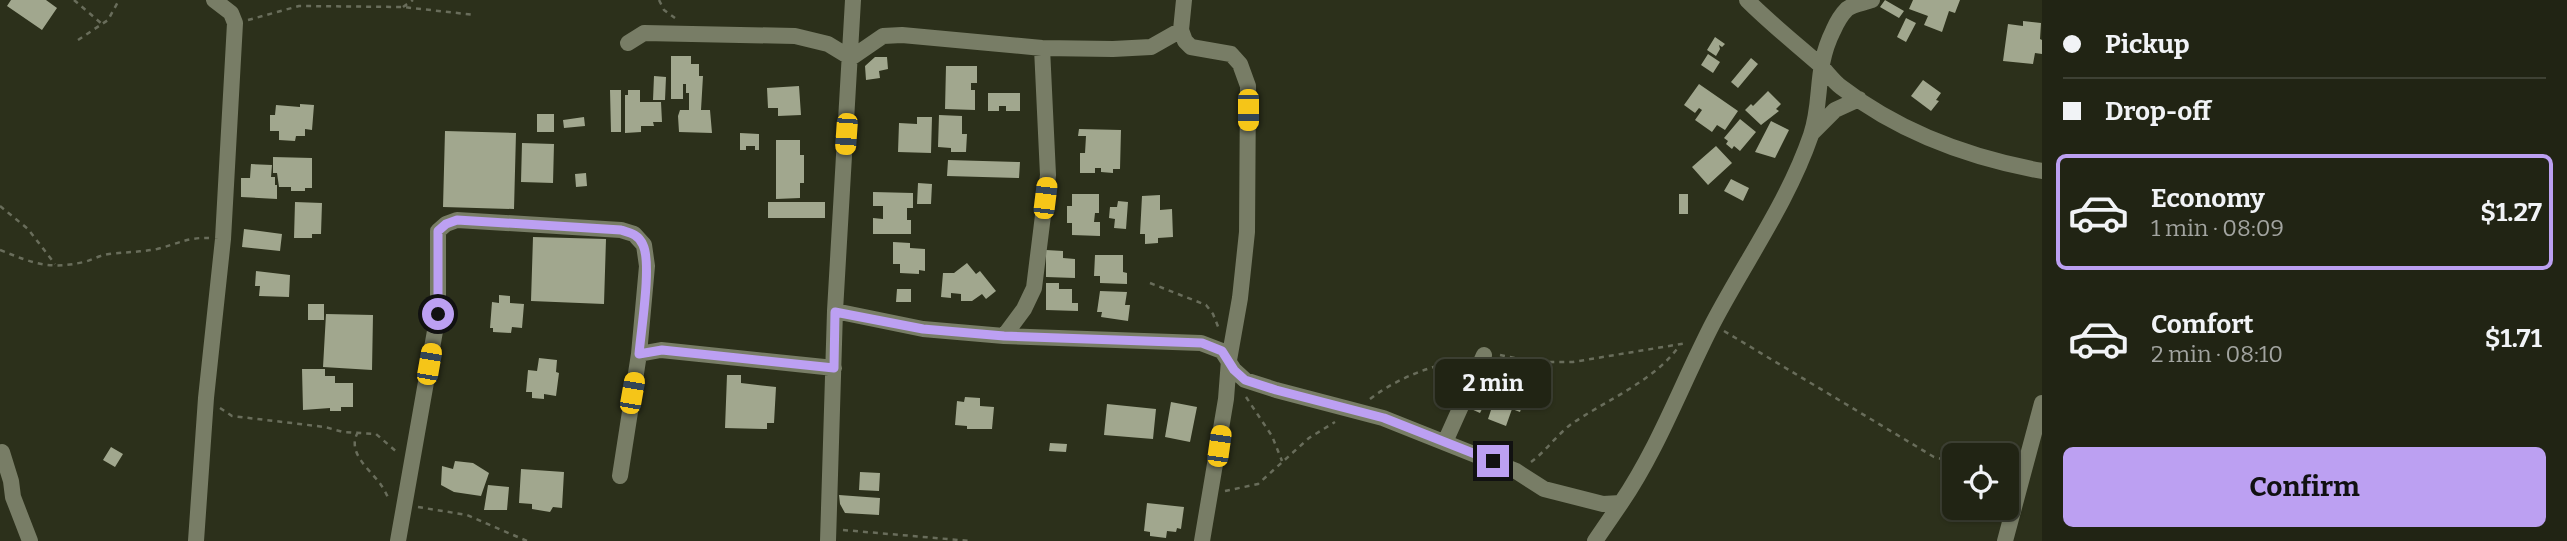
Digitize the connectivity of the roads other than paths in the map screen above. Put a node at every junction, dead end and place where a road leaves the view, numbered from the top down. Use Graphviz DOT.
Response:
graph roads {
  1 [pos="214,0"];
  2 [pos="853,0"];
  3 [pos="1184,0"];
  4 [pos="1747,0"];
  5 [pos="1872,0"];
  6 [pos="1181,30"];
  7 [pos="628,43"];
  8 [pos="1042,48"];
  9 [pos="850,58"];
  10 [pos="1820,65"];
  11 [pos="1859,99"];
  12 [pos="1812,133"];
  13 [pos="2042,171"];
  14 [pos="835,312"];
  15 [pos="1004,336"];
  16 [pos="639,354"];
  17 [pos="1230,355"];
  18 [pos="1483,355"];
  19 [pos="834,368"];
  20 [pos="2041,411"];
  21 [pos="1446,442"];
  22 [pos="2,452"];
  23 [pos="620,476"];
  24 [pos="1621,503"];
  25 [pos="829,535"];
  26 [pos="30,541"];
  27 [pos="196,541"];
  28 [pos="398,541"];
  29 [pos="1202,541"];
  30 [pos="1595,541"];
  31 [pos="2005,541"];
  1 -- 27 [label="street"];
  2 -- 9 [label="street"];
  3 -- 6 [label="street"];
  4 -- 10 [label="street"];
  5 -- 10 [label="street"];
  6 -- 8 [label="street"];
  6 -- 17 [label="street"];
  7 -- 9 [label="street"];
  8 -- 9 [label="street"];
  8 -- 15 [label="street"];
  9 -- 14 [label="street"];
  10 -- 11 [label="street"];
  10 -- 12 [label="street"];
  11 -- 12 [label="street"];
  11 -- 13 [label="street"];
  12 -- 24 [label="street"];
  14 -- 15 [label="street"];
  14 -- 19 [label="street"];
  15 -- 17 [label="street"];
  16 -- 19 [label="street"];
  16 -- 23 [label="street"];
  16 -- 28 [label="street"];
  17 -- 21 [label="street"];
  17 -- 29 [label="street"];
  18 -- 21 [label="street"];
  19 -- 25 [label="street"];
  20 -- 31 [label="street"];
  21 -- 24 [label="street"];
  22 -- 26 [label="street"];
  24 -- 30 [label="street"];
}
